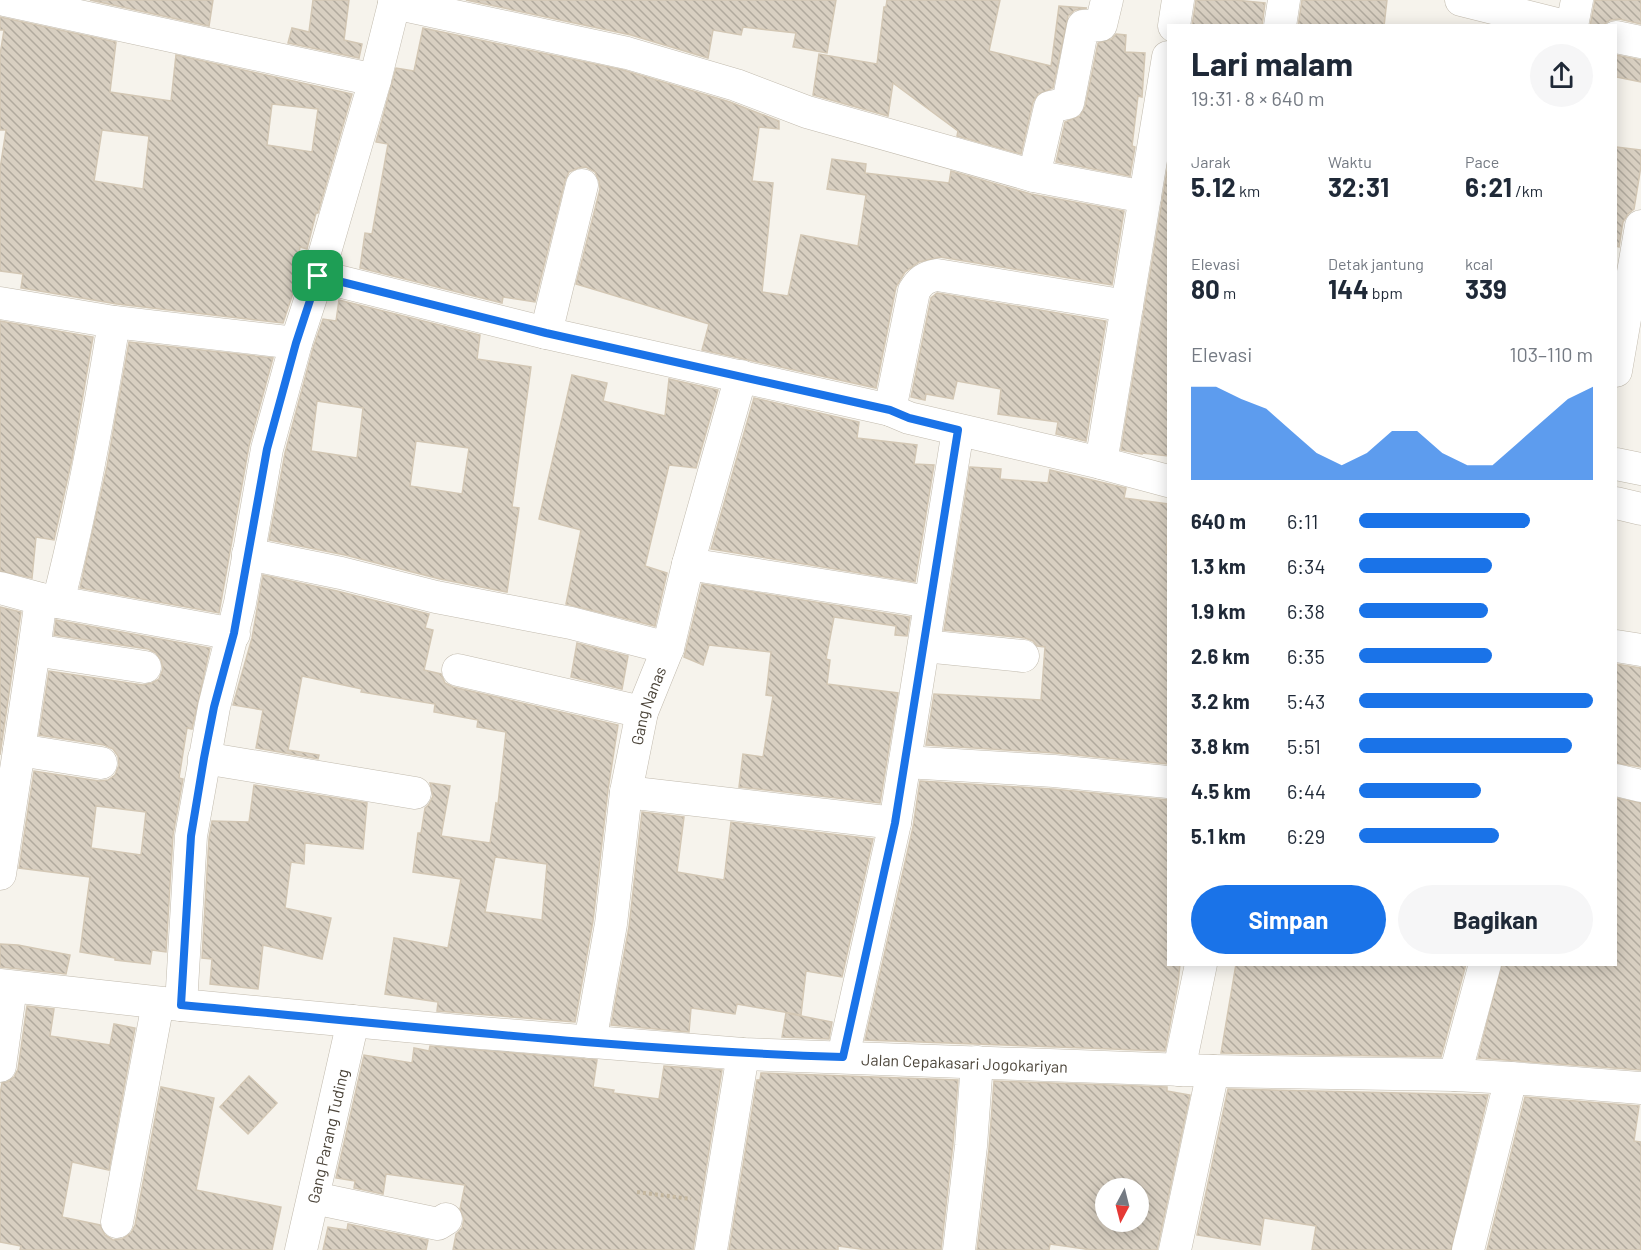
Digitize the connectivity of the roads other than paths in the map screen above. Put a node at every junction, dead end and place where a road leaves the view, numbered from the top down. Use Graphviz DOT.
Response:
graph roads {
  1 [pos="5,0"];
  2 [pos="1107,0"];
  3 [pos="1178,0"];
  4 [pos="1284,0"];
  5 [pos="1462,0"];
  6 [pos="1577,0"];
  7 [pos="394,1"];
  8 [pos="1174,24"];
  9 [pos="1280,24"];
  10 [pos="1458,24"];
  11 [pos="1557,24"];
  12 [pos="1572,24"];
  13 [pos="1617,37"];
  14 [pos="1641,42"];
  15 [pos="1167,63"];
  16 [pos="375,80"];
  17 [pos="1034,176"];
  18 [pos="582,185"];
  19 [pos="1145,197"];
  20 [pos="1640,237"];
  21 [pos="318,276"];
  22 [pos="0,303"];
  23 [pos="1127,306"];
  24 [pos="114,322"];
  25 [pos="546,333"];
  26 [pos="296,343"];
  27 [pos="1617,364"];
  28 [pos="741,376"];
  29 [pos="890,410"];
  30 [pos="958,430"];
  31 [pos="1101,463"];
  32 [pos="1617,464"];
  33 [pos="1641,469"];
  34 [pos="1167,481"];
  35 [pos="1617,504"];
  36 [pos="1641,509"];
  37 [pos="248,554"];
  38 [pos="688,564"];
  39 [pos="0,588"];
  40 [pos="50,600"];
  41 [pos="930,602"];
  42 [pos="234,633"];
  43 [pos="924,646"];
  44 [pos="1617,646"];
  45 [pos="668,648"];
  46 [pos="34,650"];
  47 [pos="1641,650"];
  48 [pos="1023,656"];
  49 [pos="145,667"];
  50 [pos="458,670"];
  51 [pos="642,712"];
  52 [pos="19,750"];
  53 [pos="204,758"];
  54 [pos="102,762"];
  55 [pos="905,762"];
  56 [pos="1617,780"];
  57 [pos="1167,782"];
  58 [pos="1641,786"];
  59 [pos="626,792"];
  60 [pos="415,793"];
  61 [pos="895,823"];
  62 [pos="0,874"];
  63 [pos="1202,966"];
  64 [pos="1484,966"];
  65 [pos="6,986"];
  66 [pos="170,1004"];
  67 [pos="353,1021"];
  68 [pos="590,1042"];
  69 [pos="743,1054"];
  70 [pos="843,1057"];
  71 [pos="977,1062"];
  72 [pos="0,1066"];
  73 [pos="1179,1070"];
  74 [pos="1212,1071"];
  75 [pos="1455,1075"];
  76 [pos="1511,1077"];
  77 [pos="1641,1088"];
  78 [pos="314,1198"];
  79 [pos="446,1219"];
  80 [pos="117,1222"];
  81 [pos="1181,1249"];
  82 [pos="301,1250"];
  83 [pos="711,1250"];
  84 [pos="959,1250"];
  85 [pos="1468,1250"];
  1 -- 16 [label="street"];
  2 -- 17 [label="street"];
  3 -- 8 [label="street"];
  4 -- 9 [label="street"];
  5 -- 10 [label="street"];
  5 -- 11 [label="street"];
  6 -- 12 [label="street"];
  7 -- 16 [label="street"];
  7 -- 17 [label="street"];
  13 -- 14 [label="street"];
  15 -- 19 [label="street"];
  16 -- 21 [label="street"];
  17 -- 19 [label="street"];
  18 -- 25 [label="street"];
  19 -- 23 [label="street"];
  20 -- 27 [label="street"];
  21 -- 25 [label="street"];
  21 -- 26 [label="street"];
  22 -- 24 [label="street"];
  23 -- 29 [label="street"];
  23 -- 31 [label="street"];
  24 -- 26 [label="street"];
  24 -- 40 [label="street"];
  25 -- 28 [label="street"];
  26 -- 37 [label="street"];
  28 -- 29 [label="street"];
  28 -- 38 [label="street, Gang Nanas"];
  29 -- 30 [label="street"];
  30 -- 31 [label="street"];
  30 -- 41 [label="street"];
  31 -- 34 [label="street"];
  32 -- 33 [label="street"];
  35 -- 36 [label="street"];
  37 -- 42 [label="street"];
  37 -- 45 [label="street"];
  38 -- 41 [label="street"];
  38 -- 45 [label="street, Gang Nanas"];
  39 -- 40 [label="street"];
  40 -- 42 [label="street"];
  40 -- 46 [label="street"];
  41 -- 43 [label="street"];
  42 -- 53 [label="street"];
  43 -- 48 [label="street"];
  43 -- 55 [label="street"];
  44 -- 47 [label="street"];
  45 -- 51 [label="street, Gang Nanas"];
  46 -- 49 [label="street"];
  46 -- 52 [label="street"];
  50 -- 51 [label="street"];
  51 -- 59 [label="street, Gang Nanas"];
  52 -- 54 [label="street"];
  52 -- 62 [label="street"];
  53 -- 60 [label="street"];
  53 -- 66 [label="street"];
  55 -- 57 [label="street"];
  55 -- 61 [label="street"];
  56 -- 58 [label="street"];
  59 -- 61 [label="street"];
  59 -- 68 [label="street, Gang Nanas"];
  61 -- 70 [label="street"];
  63 -- 73 [label="street"];
  64 -- 75 [label="street"];
  65 -- 66 [label="street, Jalan Cepakasari Jogokariyan"];
  65 -- 72 [label="street"];
  66 -- 67 [label="street, Jalan Cepakasari Jogokariyan"];
  66 -- 80 [label="street"];
  67 -- 68 [label="street, Jalan Cepakasari Jogokariyan"];
  67 -- 78 [label="street, Gang Parang Tuding"];
  68 -- 69 [label="street, Jalan Cepakasari Jogokariyan"];
  69 -- 70 [label="street, Jalan Cepakasari Jogokariyan"];
  69 -- 83 [label="street"];
  70 -- 71 [label="street, Jalan Cepakasari Jogokariyan"];
  71 -- 73 [label="street, Jalan Cepakasari Jogokariyan"];
  71 -- 84 [label="street"];
  73 -- 74 [label="street, Jalan Cepakasari Jogokariyan"];
  74 -- 75 [label="street, Jalan Cepakasari Jogokariyan"];
  74 -- 81 [label="street"];
  75 -- 76 [label="street, Jalan Cepakasari Jogokariyan"];
  76 -- 77 [label="street, Jalan Cepakasari Jogokariyan"];
  76 -- 85 [label="street"];
  78 -- 79 [label="street"];
  78 -- 82 [label="street, Gang Parang Tuding"];
}
